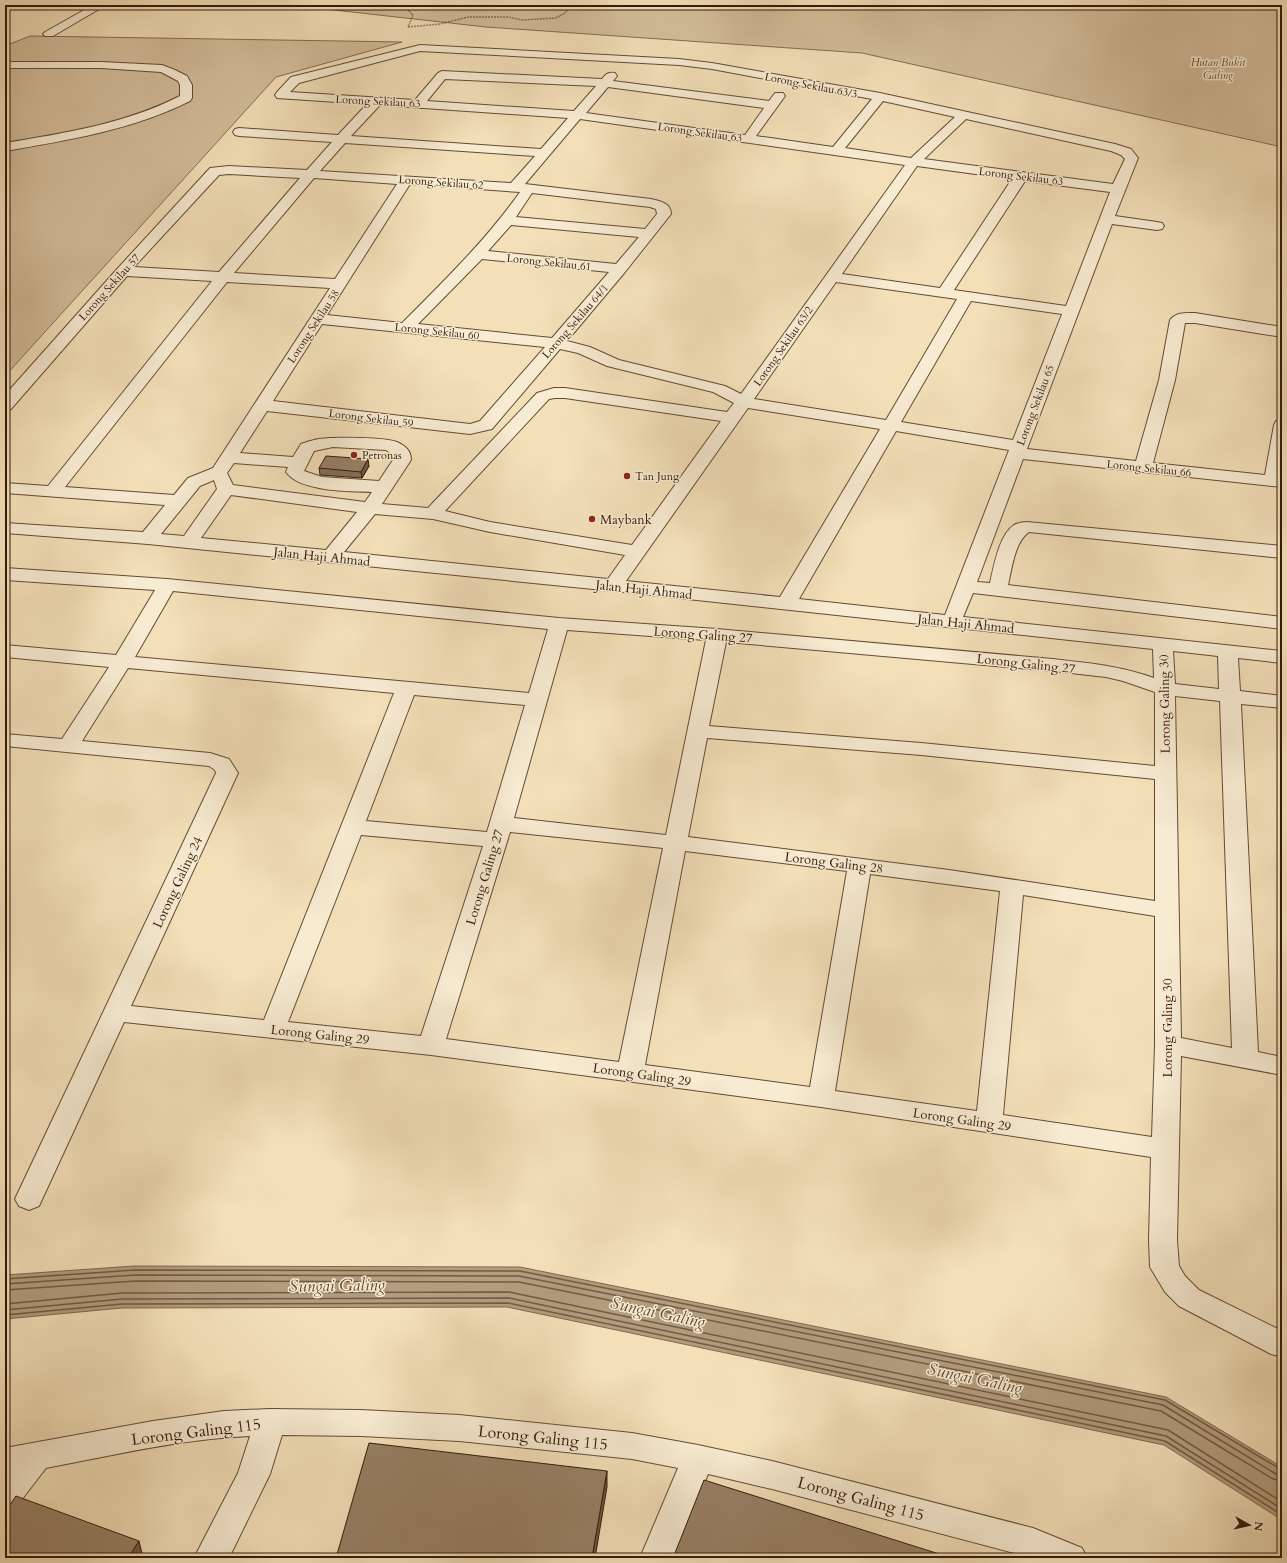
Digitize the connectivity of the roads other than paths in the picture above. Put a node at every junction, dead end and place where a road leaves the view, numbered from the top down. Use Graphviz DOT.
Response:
graph roads {
  1 [pos="101,5"];
  2 [pos="49,34"];
  3 [pos="626,59"];
  4 [pos="5,65"];
  5 [pos="712,66"];
  6 [pos="700,75"];
  7 [pos="790,81"];
  8 [pos="605,83"];
  9 [pos="688,84"];
  10 [pos="675,93"];
  11 [pos="281,95"];
  12 [pos="880,98"];
  13 [pos="377,101"];
  14 [pos="419,103"];
  15 [pos="772,105"];
  16 [pos="578,115"];
  17 [pos="962,116"];
  18 [pos="239,132"];
  19 [pos="341,138"];
  20 [pos="748,139"];
  21 [pos="5,147"];
  22 [pos="836,151"];
  23 [pos="545,152"];
  24 [pos="914,162"];
  25 [pos="215,171"];
  26 [pos="309,174"];
  27 [pos="1021,176"];
  28 [pos="407,180"];
  29 [pos="522,188"];
  30 [pos="1118,188"];
  31 [pos="664,209"];
  32 [pos="1106,219"];
  33 [pos="507,220"];
  34 [pos="1157,226"];
  35 [pos="649,234"];
  36 [pos="478,254"];
  37 [pos="620,269"];
  38 [pos="123,271"];
  39 [pos="223,277"];
  40 [pos="833,277"];
  41 [pos="341,284"];
  42 [pos="944,293"];
  43 [pos="966,296"];
  44 [pos="1071,311"];
  45 [pos="318,319"];
  46 [pos="406,328"];
  47 [pos="1282,332"];
  48 [pos="556,343"];
  49 [pos="642,388"];
  50 [pos="744,402"];
  51 [pos="5,405"];
  52 [pos="262,405"];
  53 [pos="732,418"];
  54 [pos="891,425"];
  55 [pos="1282,425"];
  56 [pos="480,427"];
  57 [pos="1018,449"];
  58 [pos="299,463"];
  59 [pos="224,465"];
  60 [pos="1143,467"];
  61 [pos="1278,482"];
  62 [pos="384,487"];
  63 [pos="5,488"];
  64 [pos="226,489"];
  65 [pos="52,492"];
  66 [pos="179,501"];
  67 [pos="370,508"];
  68 [pos="433,514"];
  69 [pos="5,528"];
  70 [pos="148,538"];
  71 [pos="189,542"];
  72 [pos="637,551"];
  73 [pos="1282,552"];
  74 [pos="330,557"];
  75 [pos="5,574"];
  76 [pos="167,585"];
  77 [pos="613,585"];
  78 [pos="965,586"];
  79 [pos="998,589"];
  80 [pos="786,604"];
  81 [pos="952,621"];
  82 [pos="1282,623"];
  83 [pos="560,624"];
  84 [pos="718,635"];
  85 [pos="1163,644"];
  86 [pos="5,651"];
  87 [pos="1228,652"];
  88 [pos="1282,658"];
  89 [pos="123,661"];
  90 [pos="406,689"];
  91 [pos="1165,689"];
  92 [pos="1230,696"];
  93 [pos="537,700"];
  94 [pos="1282,702"];
  95 [pos="698,731"];
  96 [pos="5,740"];
  97 [pos="69,746"];
  98 [pos="1166,774"];
  99 [pos="352,827"];
  100 [pos="498,832"];
  101 [pos="676,843"];
  102 [pos="860,865"];
  103 [pos="1012,886"];
  104 [pos="1166,910"];
  105 [pos="116,1013"];
  106 [pos="272,1029"];
  107 [pos="1168,1045"];
  108 [pos="431,1046"];
  109 [pos="1245,1059"];
  110 [pos="1282,1066"];
  111 [pos="631,1073"];
  112 [pos="821,1098"];
  113 [pos="989,1123"];
  114 [pos="1165,1149"];
  115 [pos="29,1199"];
  116 [pos="1282,1344"];
  117 [pos="270,1422"];
  118 [pos="36,1456"];
  119 [pos="698,1458"];
  120 [pos="5,1462"];
  121 [pos="5,1497"];
  122 [pos="211,1558"];
  123 [pos="657,1558"];
  124 [pos="1070,1558"];
  1 -- 2 [label="street"];
  3 -- 5 [label="street, Lorong Sekilau 63/3"];
  3 -- 8 [label="street"];
  3 -- 11 [label="street, Lorong Sekilau 63/3"];
  4 -- 21 [label="street"];
  5 -- 6 [label="street"];
  5 -- 7 [label="street, Lorong Sekilau 63/3"];
  7 -- 12 [label="street, Lorong Sekilau 63/3"];
  7 -- 15 [label="street"];
  8 -- 10 [label="street"];
  8 -- 14 [label="street"];
  8 -- 16 [label="street"];
  9 -- 10 [label="street"];
  10 -- 15 [label="street"];
  11 -- 13 [label="street, Lorong Sekilau 63"];
  12 -- 17 [label="street, Lorong Sekilau 63/3"];
  12 -- 22 [label="street"];
  13 -- 14 [label="street, Lorong Sekilau 63"];
  13 -- 19 [label="street"];
  14 -- 16 [label="street, Lorong Sekilau 63"];
  15 -- 20 [label="street"];
  16 -- 20 [label="street, Lorong Sekilau 63"];
  16 -- 23 [label="street"];
  17 -- 24 [label="street, Lorong Sekilau 63/2"];
  17 -- 30 [label="street, Lorong Sekilau 63/3"];
  18 -- 19 [label="street"];
  19 -- 23 [label="street"];
  19 -- 26 [label="street"];
  20 -- 22 [label="street, Lorong Sekilau 63"];
  22 -- 24 [label="street, Lorong Sekilau 63"];
  23 -- 29 [label="street"];
  24 -- 27 [label="street, Lorong Sekilau 63"];
  24 -- 40 [label="street, Lorong Sekilau 63/2"];
  25 -- 26 [label="street, Lorong Sekilau 62"];
  25 -- 38 [label="street, Lorong Sekilau 57"];
  26 -- 28 [label="street, Lorong Sekilau 62"];
  26 -- 39 [label="street"];
  27 -- 30 [label="street, Lorong Sekilau 63"];
  27 -- 42 [label="street"];
  28 -- 29 [label="street, Lorong Sekilau 62"];
  28 -- 41 [label="street, Lorong Sekilau 58"];
  29 -- 31 [label="street, Lorong Sekilau 62"];
  29 -- 33 [label="street"];
  30 -- 32 [label="street, Lorong Sekilau 65"];
  31 -- 35 [label="street, Lorong Sekilau 64/1"];
  32 -- 34 [label="street"];
  32 -- 44 [label="street, Lorong Sekilau 65"];
  33 -- 35 [label="street"];
  33 -- 36 [label="street"];
  35 -- 37 [label="street, Lorong Sekilau 64/1"];
  36 -- 37 [label="street, Lorong Sekilau 61"];
  36 -- 46 [label="street"];
  37 -- 48 [label="street, Lorong Sekilau 64/1"];
  38 -- 39 [label="street"];
  38 -- 51 [label="street, Lorong Sekilau 57"];
  39 -- 41 [label="street"];
  39 -- 65 [label="street"];
  40 -- 42 [label="street"];
  40 -- 50 [label="street, Lorong Sekilau 63/2"];
  41 -- 45 [label="street, Lorong Sekilau 58"];
  42 -- 43 [label="street"];
  43 -- 44 [label="street"];
  43 -- 54 [label="street"];
  44 -- 57 [label="street, Lorong Sekilau 65"];
  45 -- 46 [label="street, Lorong Sekilau 60"];
  45 -- 52 [label="street, Lorong Sekilau 58"];
  46 -- 48 [label="street, Lorong Sekilau 60"];
  47 -- 60 [label="street"];
  48 -- 49 [label="street, Lorong Sekilau 60"];
  48 -- 56 [label="street, Lorong Sekilau 64/1"];
  49 -- 50 [label="street, Lorong Sekilau 66"];
  49 -- 53 [label="street"];
  49 -- 68 [label="street"];
  50 -- 53 [label="street, Lorong Sekilau 63/2"];
  50 -- 54 [label="street, Lorong Sekilau 66"];
  52 -- 56 [label="street, Lorong Sekilau 59"];
  52 -- 59 [label="street, Lorong Sekilau 58"];
  53 -- 72 [label="street, Lorong Sekilau 63/2"];
  54 -- 57 [label="street, Lorong Sekilau 66"];
  54 -- 80 [label="street"];
  55 -- 61 [label="street"];
  57 -- 60 [label="street, Lorong Sekilau 66"];
  57 -- 78 [label="street, Lorong Sekilau 65"];
  58 -- 59 [label="street"];
  58 -- 62 [label="street"];
  58 -- 62 [label="street"];
  59 -- 64 [label="street"];
  59 -- 66 [label="street"];
  60 -- 61 [label="street, Lorong Sekilau 66"];
  62 -- 67 [label="street"];
  63 -- 65 [label="street"];
  64 -- 67 [label="street"];
  64 -- 71 [label="street"];
  65 -- 66 [label="street"];
  66 -- 70 [label="street"];
  67 -- 68 [label="street"];
  67 -- 74 [label="street"];
  68 -- 72 [label="street"];
  69 -- 70 [label="street, Jalan Haji Ahmad"];
  70 -- 71 [label="street, Jalan Haji Ahmad"];
  71 -- 74 [label="street, Jalan Haji Ahmad"];
  72 -- 77 [label="street, Lorong Sekilau 63/2"];
  73 -- 79 [label="street"];
  74 -- 77 [label="street, Jalan Haji Ahmad"];
  75 -- 76 [label="street"];
  76 -- 83 [label="street"];
  76 -- 89 [label="street"];
  77 -- 80 [label="street, Jalan Haji Ahmad"];
  78 -- 79 [label="street"];
  78 -- 81 [label="street, Lorong Sekilau 65"];
  79 -- 82 [label="street"];
  80 -- 81 [label="street, Jalan Haji Ahmad"];
  81 -- 85 [label="street, Jalan Haji Ahmad"];
  83 -- 84 [label="street, Lorong Galing 27"];
  83 -- 93 [label="street, Lorong Galing 27"];
  84 -- 91 [label="street, Lorong Galing 27"];
  84 -- 95 [label="street"];
  85 -- 87 [label="street, Jalan Haji Ahmad"];
  85 -- 91 [label="street, Lorong Galing 30"];
  86 -- 89 [label="street"];
  87 -- 88 [label="street, Jalan Haji Ahmad"];
  87 -- 92 [label="street"];
  89 -- 90 [label="street"];
  89 -- 97 [label="street"];
  90 -- 93 [label="street"];
  90 -- 99 [label="street"];
  91 -- 92 [label="street, Lorong Galing 27"];
  91 -- 98 [label="street, Lorong Galing 30"];
  92 -- 94 [label="street, Lorong Galing 27"];
  92 -- 109 [label="street"];
  93 -- 100 [label="street, Lorong Galing 27"];
  95 -- 98 [label="street"];
  95 -- 101 [label="street"];
  96 -- 97 [label="street, Lorong Galing 24"];
  97 -- 105 [label="street, Lorong Galing 24"];
  98 -- 104 [label="street, Lorong Galing 30"];
  99 -- 100 [label="street, Lorong Galing 28"];
  99 -- 106 [label="street"];
  100 -- 101 [label="street, Lorong Galing 28"];
  100 -- 108 [label="street, Lorong Galing 27"];
  101 -- 102 [label="street, Lorong Galing 28"];
  101 -- 111 [label="street"];
  102 -- 103 [label="street, Lorong Galing 28"];
  102 -- 112 [label="street"];
  103 -- 104 [label="street, Lorong Galing 28"];
  103 -- 113 [label="street"];
  104 -- 107 [label="street, Lorong Galing 30"];
  105 -- 106 [label="street, Lorong Galing 29"];
  105 -- 115 [label="street, Lorong Galing 24"];
  106 -- 108 [label="street, Lorong Galing 29"];
  107 -- 109 [label="street"];
  107 -- 114 [label="street, Lorong Galing 30"];
  108 -- 111 [label="street, Lorong Galing 29"];
  109 -- 110 [label="street"];
  111 -- 112 [label="street, Lorong Galing 29"];
  112 -- 113 [label="street, Lorong Galing 29"];
  113 -- 114 [label="street, Lorong Galing 29"];
  114 -- 116 [label="street, Lorong Galing 30"];
  117 -- 118 [label="street, Lorong Galing 115"];
  117 -- 119 [label="street, Lorong Galing 115"];
  117 -- 122 [label="street"];
  118 -- 120 [label="street, Lorong Galing 115"];
  118 -- 121 [label="street"];
  119 -- 123 [label="street"];
  119 -- 124 [label="street, Lorong Galing 115"];
}
